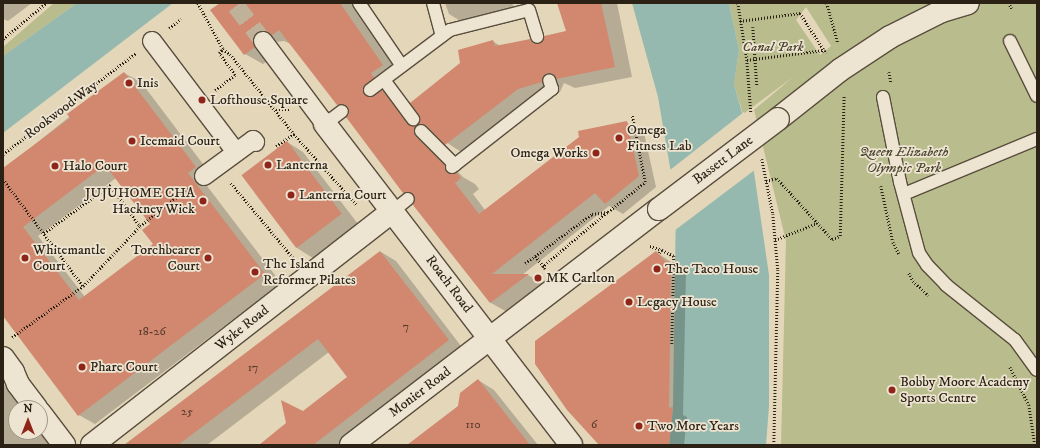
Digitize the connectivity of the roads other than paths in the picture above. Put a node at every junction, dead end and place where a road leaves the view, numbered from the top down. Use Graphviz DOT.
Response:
graph roads {
  1 [pos="359,3"];
  2 [pos="433,3"];
  3 [pos="968,3"];
  4 [pos="528,6"];
  5 [pos="442,36"];
  6 [pos="537,37"];
  7 [pos="152,41"];
  8 [pos="263,41"];
  9 [pos="1010,41"];
  10 [pos="402,66"];
  11 [pos="384,80"];
  12 [pos="549,80"];
  13 [pos="370,90"];
  14 [pos="1037,96"];
  15 [pos="883,97"];
  16 [pos="333,118"];
  17 [pos="413,119"];
  18 [pos="421,131"];
  19 [pos="1037,139"];
  20 [pos="255,142"];
  21 [pos="236,152"];
  22 [pos="210,171"];
  23 [pos="904,194"];
  24 [pos="400,205"];
  25 [pos="491,339"];
  26 [pos="5,349"];
  27 [pos="1037,370"];
  28 [pos="30,400"];
  29 [pos="48,424"];
  30 [pos="64,445"];
  31 [pos="92,445"];
  32 [pos="351,445"];
  33 [pos="571,445"];
  1 -- 10 [label="lane"];
  2 -- 5 [label="lane"];
  3 -- 25 [label="street, Bassett Lane, bridge"];
  4 -- 5 [label="lane"];
  4 -- 6 [label="lane"];
  5 -- 10 [label="lane"];
  7 -- 21 [label="street"];
  8 -- 16 [label="street"];
  9 -- 14 [label="lane"];
  10 -- 11 [label="lane"];
  11 -- 13 [label="lane"];
  11 -- 17 [label="lane"];
  12 -- 18 [label="lane"];
  15 -- 23 [label="lane"];
  16 -- 24 [label="street, Roach Road"];
  19 -- 23 [label="lane"];
  20 -- 21 [label="street"];
  21 -- 22 [label="street"];
  23 -- 27 [label="lane"];
  24 -- 25 [label="street, Roach Road"];
  24 -- 31 [label="street, Wyke Road"];
  25 -- 32 [label="street, Monier Road"];
  25 -- 33 [label="street, Roach Road"];
  26 -- 28 [label="street"];
  29 -- 30 [label="street"];
}
